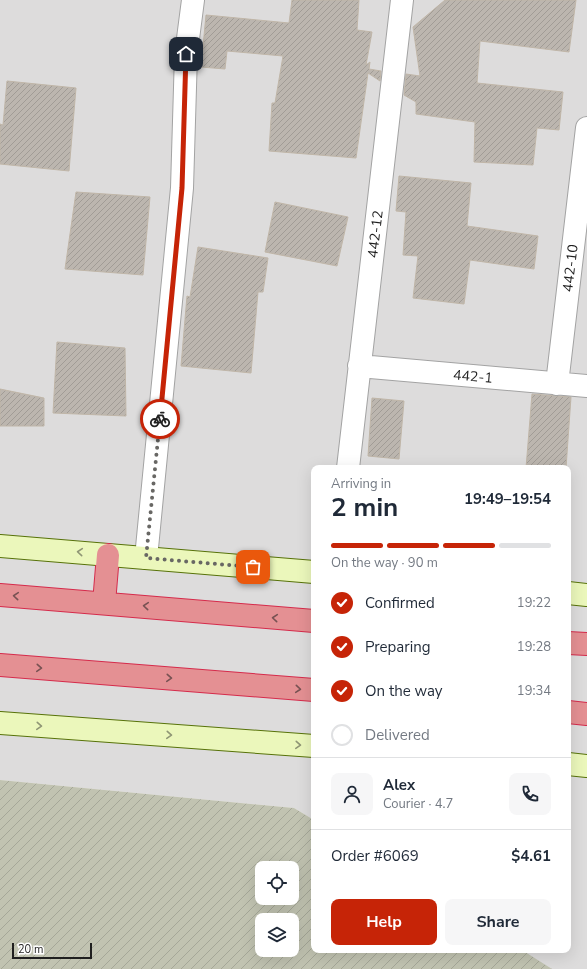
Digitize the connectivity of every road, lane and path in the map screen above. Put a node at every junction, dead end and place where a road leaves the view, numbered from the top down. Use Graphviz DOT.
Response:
graph roads {
  1 [pos="193,0"];
  2 [pos="402,0"];
  3 [pos="587,128"];
  4 [pos="359,366"];
  5 [pos="557,384"];
  6 [pos="587,386"];
  7 [pos="348,465"];
  8 [pos="0,546"];
  9 [pos="108,555"];
  10 [pos="146,558"];
  11 [pos="311,572"];
  12 [pos="571,594"];
  13 [pos="0,595"];
  14 [pos="587,595"];
  15 [pos="104,603"];
  16 [pos="311,621"];
  17 [pos="571,643"];
  18 [pos="587,644"];
  19 [pos="0,665"];
  20 [pos="311,690"];
  21 [pos="571,712"];
  22 [pos="587,714"];
  23 [pos="0,723"];
  24 [pos="311,746"];
  25 [pos="571,764"];
  26 [pos="587,766"];
  1 -- 10 [label="street"];
  2 -- 4 [label="street, 442-12"];
  3 -- 5 [label="street, 442-10"];
  4 -- 5 [label="street, 442-1"];
  4 -- 7 [label="street, 442-12"];
  5 -- 6 [label="street, 442-1"];
  9 -- 8 [label="main road, one-way"];
  9 -- 10 [label="main road"];
  9 -- 15 [label="highway"];
  10 -- 11 [label="main road"];
  12 -- 14 [label="main road"];
  15 -- 13 [label="highway, one-way"];
  16 -- 15 [label="highway, one-way"];
  17 -- 18 [label="highway"];
  19 -- 20 [label="highway, one-way"];
  21 -- 22 [label="highway"];
  23 -- 24 [label="main road, one-way"];
  25 -- 26 [label="main road"];
}
